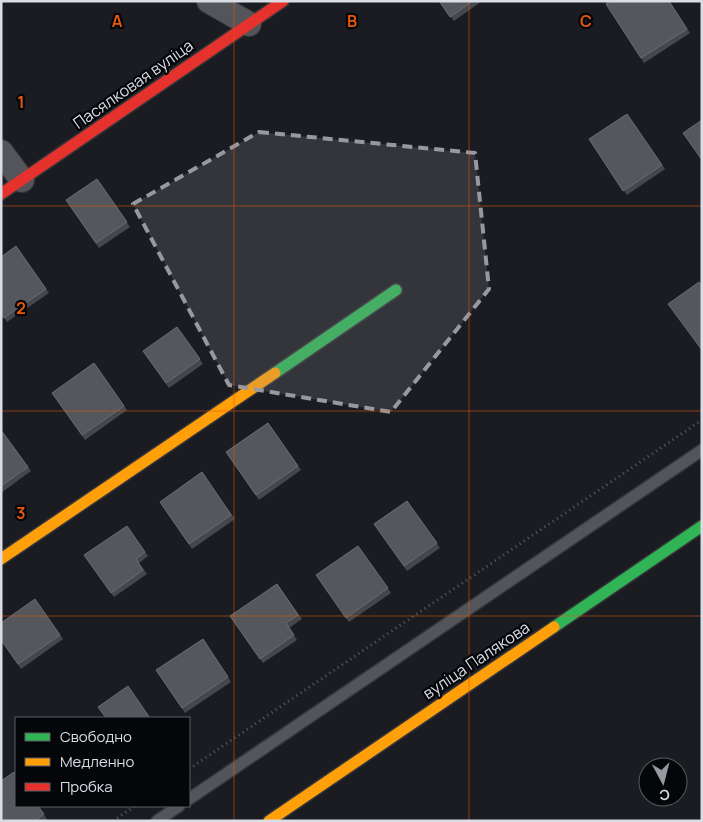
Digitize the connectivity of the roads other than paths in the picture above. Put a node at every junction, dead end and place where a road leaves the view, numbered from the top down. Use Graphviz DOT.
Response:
graph roads {
  1 [pos="209,1"];
  2 [pos="283,1"];
  3 [pos="249,24"];
  4 [pos="1,152"];
  5 [pos="22,180"];
  6 [pos="1,194"];
  7 [pos="396,290"];
  8 [pos="702,450"];
  9 [pos="702,526"];
  10 [pos="1,559"];
  11 [pos="190,798"];
  12 [pos="178,807"];
  13 [pos="157,821"];
  14 [pos="269,821"];
  1 -- 3 [label="street"];
  2 -- 3 [label="street, Пасялковая вуліца"];
  3 -- 5 [label="street, Пасялковая вуліца"];
  4 -- 5 [label="street"];
  5 -- 6 [label="street, Пасялковая вуліца"];
  7 -- 10 [label="street"];
  8 -- 11 [label="lane"];
  9 -- 14 [label="street, вуліца Палякова"];
  12 -- 13 [label="lane"];
}
